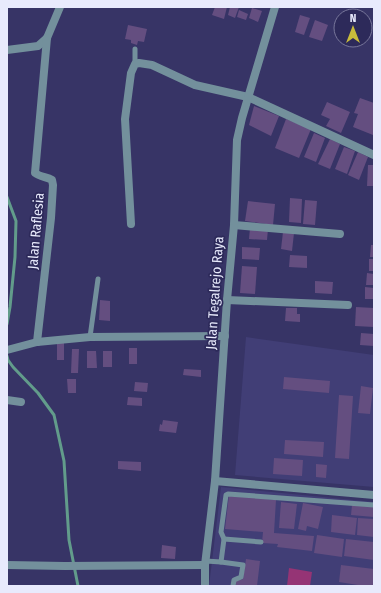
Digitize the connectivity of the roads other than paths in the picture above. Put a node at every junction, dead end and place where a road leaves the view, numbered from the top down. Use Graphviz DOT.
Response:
graph roads {
  1 [pos="60,7"];
  2 [pos="275,7"];
  3 [pos="47,38"];
  4 [pos="135,49"];
  5 [pos="7,50"];
  6 [pos="134,64"];
  7 [pos="248,97"];
  8 [pos="374,155"];
  9 [pos="131,224"];
  10 [pos="234,225"];
  11 [pos="340,234"];
  12 [pos="98,279"];
  13 [pos="227,300"];
  14 [pos="348,305"];
  15 [pos="225,336"];
  16 [pos="90,337"];
  17 [pos="37,342"];
  18 [pos="9,350"];
  19 [pos="7,400"];
  20 [pos="21,402"];
  21 [pos="215,481"];
  22 [pos="374,495"];
  23 [pos="374,505"];
  24 [pos="224,539"];
  25 [pos="261,542"];
  26 [pos="221,562"];
  27 [pos="206,563"];
  28 [pos="7,565"];
  29 [pos="205,586"];
  30 [pos="233,586"];
  1 -- 3 [label="street"];
  2 -- 7 [label="street, Jalan Tegalrejo Raya"];
  3 -- 5 [label="street"];
  3 -- 17 [label="street, Jalan Raflesia"];
  4 -- 6 [label="lane"];
  6 -- 7 [label="street"];
  6 -- 9 [label="street"];
  7 -- 8 [label="street"];
  7 -- 10 [label="street, Jalan Tegalrejo Raya"];
  10 -- 11 [label="street"];
  10 -- 13 [label="street, Jalan Tegalrejo Raya"];
  12 -- 16 [label="lane"];
  13 -- 14 [label="street"];
  13 -- 15 [label="street, Jalan Tegalrejo Raya"];
  15 -- 16 [label="street"];
  15 -- 21 [label="street, Jalan Tegalrejo Raya"];
  16 -- 17 [label="street"];
  17 -- 18 [label="street"];
  19 -- 20 [label="street"];
  21 -- 22 [label="street"];
  21 -- 27 [label="street, Jalan Tegalrejo Raya"];
  23 -- 24 [label="lane"];
  24 -- 25 [label="lane"];
  24 -- 26 [label="lane"];
  26 -- 27 [label="lane"];
  26 -- 30 [label="lane"];
  27 -- 28 [label="street"];
  27 -- 29 [label="street, Jalan Tegalrejo Raya"];
}
